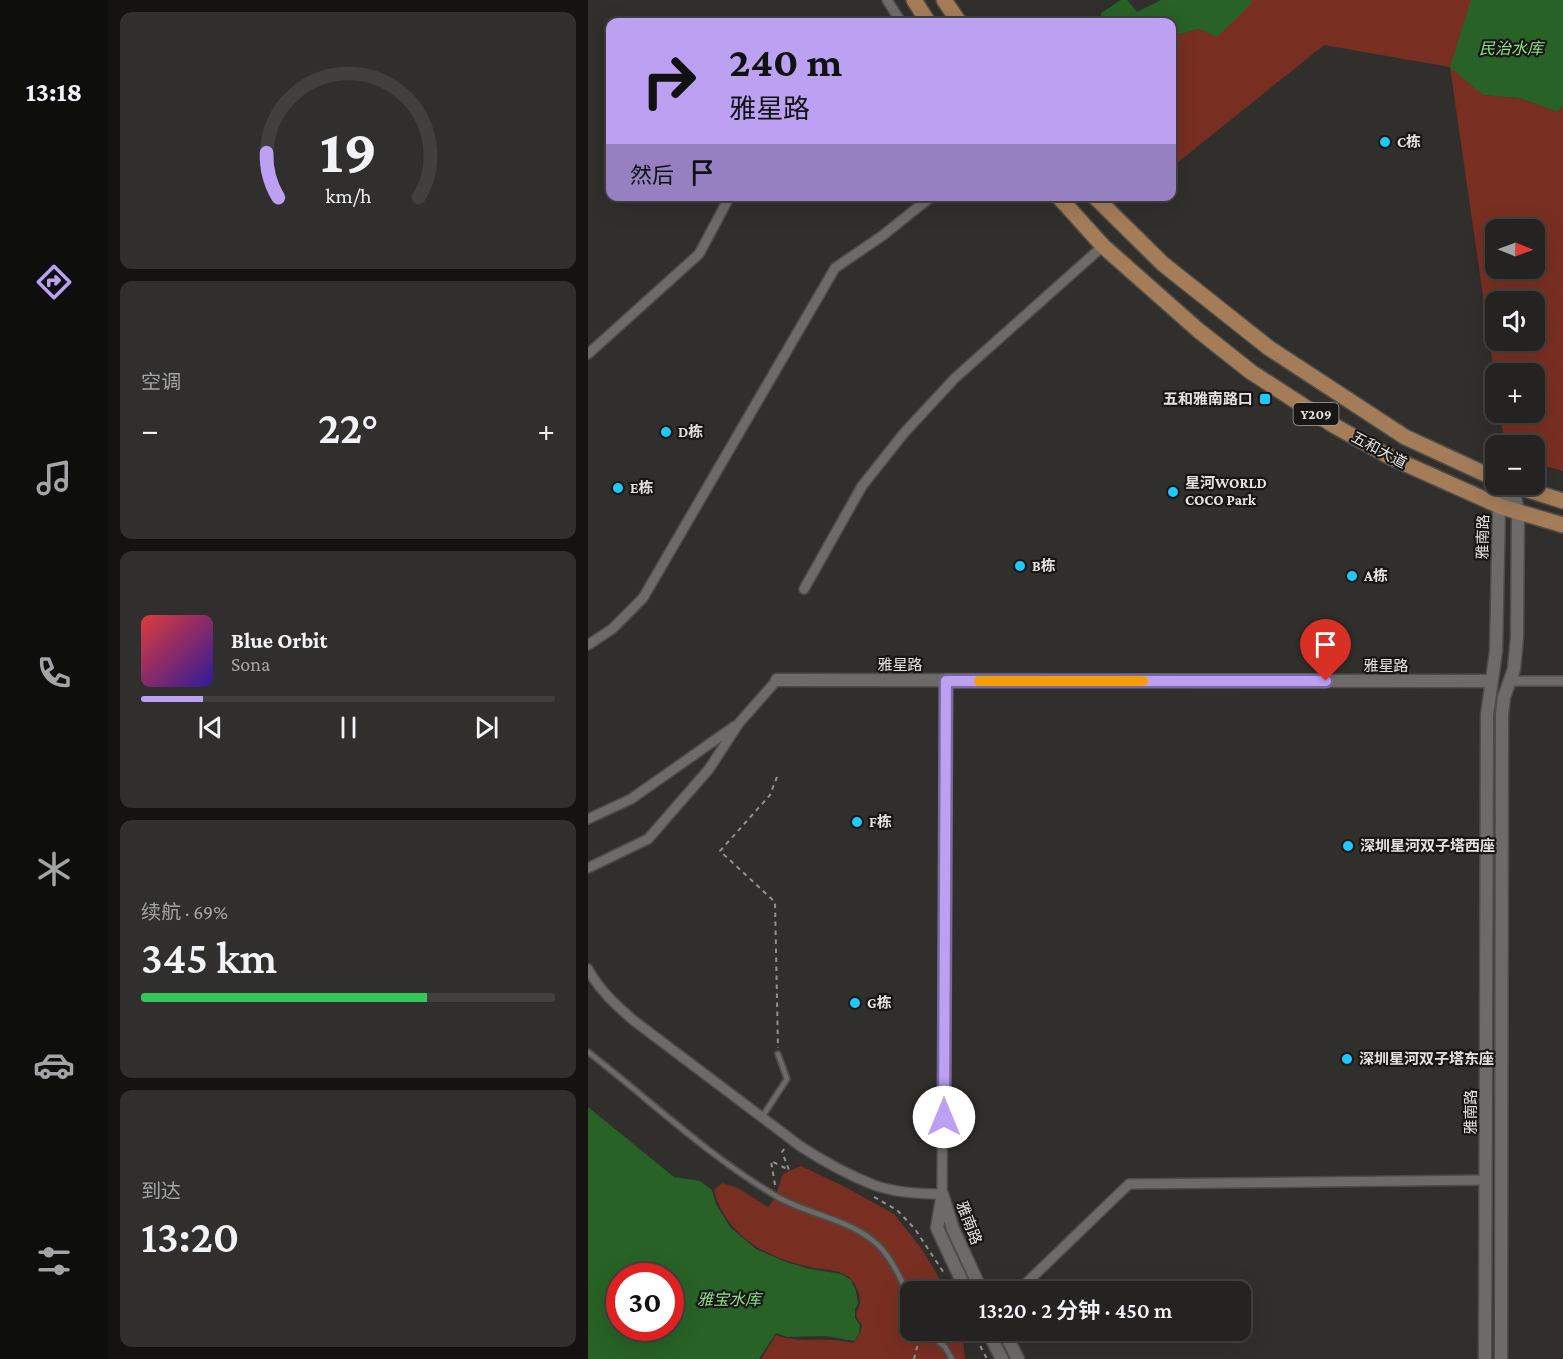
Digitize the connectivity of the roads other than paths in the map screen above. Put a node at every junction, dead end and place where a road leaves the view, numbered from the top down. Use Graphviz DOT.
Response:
graph roads {
  1 [pos="886,0"];
  2 [pos="914,0"];
  3 [pos="944,0"];
  4 [pos="898,18"];
  5 [pos="925,18"];
  6 [pos="955,18"];
  7 [pos="727,201"];
  8 [pos="926,201"];
  9 [pos="1062,201"];
  10 [pos="1099,201"];
  11 [pos="1103,246"];
  12 [pos="588,354"];
  13 [pos="1485,474"];
  14 [pos="1505,495"];
  15 [pos="1514,495"];
  16 [pos="1544,495"];
  17 [pos="1563,501"];
  18 [pos="1499,506"];
  19 [pos="1518,512"];
  20 [pos="1563,525"];
  21 [pos="804,589"];
  22 [pos="588,645"];
  23 [pos="777,680"];
  24 [pos="946,681"];
  25 [pos="1492,681"];
  26 [pos="1509,681"];
  27 [pos="1563,681"];
  28 [pos="739,723"];
  29 [pos="588,819"];
  30 [pos="588,868"];
  31 [pos="588,969"];
  32 [pos="588,1052"];
  33 [pos="778,1054"];
  34 [pos="761,1118"];
  35 [pos="1486,1180"];
  36 [pos="942,1194"];
  37 [pos="901,1281"];
  38 [pos="962,1281"];
  39 [pos="977,1281"];
  40 [pos="1028,1281"];
  41 [pos="937,1341"];
  42 [pos="993,1341"];
  43 [pos="1009,1341"];
  44 [pos="952,1359"];
  45 [pos="1002,1359"];
  46 [pos="1018,1359"];
  47 [pos="1485,1359"];
  48 [pos="1501,1359"];
  1 -- 4 [label="street"];
  2 -- 5 [label="main road"];
  3 -- 6 [label="main road"];
  7 -- 12 [label="street"];
  8 -- 22 [label="street"];
  9 -- 11 [label="main road, Y209"];
  10 -- 13 [label="main road, 五和大道 / Y209"];
  11 -- 18 [label="main road, 五和大道 / Y209"];
  11 -- 21 [label="street"];
  14 -- 18 [label="street, 雅南路"];
  15 -- 19 [label="street, 雅南路"];
  16 -- 17 [label="main road"];
  18 -- 19 [label="main road, 五和大道 / Y209"];
  18 -- 25 [label="street, 雅南路"];
  19 -- 20 [label="main road, 五和大道 / Y209"];
  19 -- 26 [label="street, 雅南路"];
  23 -- 24 [label="street, 雅星路"];
  23 -- 28 [label="street"];
  24 -- 25 [label="street, 雅星路"];
  24 -- 36 [label="street"];
  25 -- 35 [label="street, 雅南路"];
  26 -- 27 [label="street"];
  26 -- 48 [label="street, 雅南路"];
  28 -- 29 [label="street"];
  28 -- 30 [label="street"];
  31 -- 34 [label="street"];
  32 -- 37 [label="lane"];
  33 -- 34 [label="lane"];
  34 -- 36 [label="street"];
  35 -- 40 [label="street"];
  35 -- 47 [label="street, 雅南路"];
  36 -- 38 [label="street, 雅南路"];
  36 -- 39 [label="street, 雅南路"];
  41 -- 44 [label="lane"];
  42 -- 45 [label="street"];
  43 -- 46 [label="street"];
}
